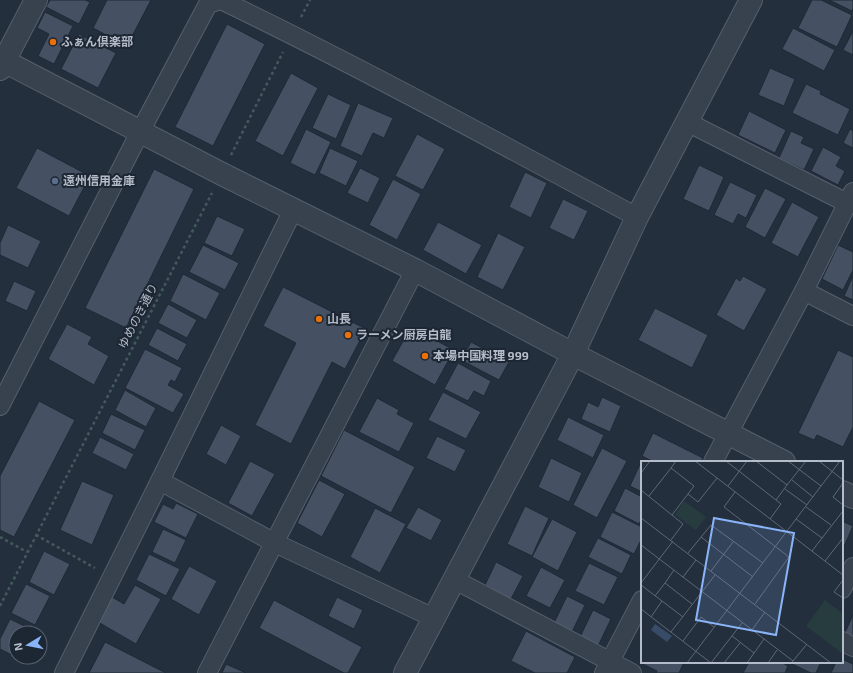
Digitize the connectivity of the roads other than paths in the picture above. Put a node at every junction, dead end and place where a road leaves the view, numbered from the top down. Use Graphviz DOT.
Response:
graph roads {
  1 [pos="36,0"];
  2 [pos="751,0"];
  3 [pos="1,63"];
  4 [pos="687,122"];
  5 [pos="140,132"];
  6 [pos="850,198"];
  7 [pos="293,210"];
  8 [pos="637,217"];
  9 [pos="415,270"];
  10 [pos="804,291"];
  11 [pos="853,316"];
  12 [pos="573,354"];
  13 [pos="0,406"];
  14 [pos="728,433"];
  15 [pos="714,461"];
  16 [pos="782,461"];
  17 [pos="160,481"];
  18 [pos="843,492"];
  19 [pos="853,497"];
  20 [pos="275,543"];
  21 [pos="853,567"];
  22 [pos="455,580"];
  23 [pos="843,587"];
  24 [pos="641,602"];
  25 [pos="434,618"];
  26 [pos="843,641"];
  27 [pos="853,646"];
  28 [pos="607,667"];
  29 [pos="64,673"];
  30 [pos="207,673"];
  31 [pos="405,673"];
  32 [pos="632,673"];
  1 -- 3 [label="street"];
  2 -- 4 [label="street"];
  3 -- 5 [label="street"];
  4 -- 6 [label="street"];
  4 -- 8 [label="street"];
  5 -- 7 [label="street"];
  5 -- 8 [label="street"];
  5 -- 13 [label="street"];
  6 -- 10 [label="street"];
  7 -- 9 [label="street"];
  7 -- 17 [label="street"];
  8 -- 12 [label="street"];
  9 -- 12 [label="street"];
  9 -- 20 [label="street"];
  10 -- 11 [label="street"];
  10 -- 14 [label="street"];
  12 -- 14 [label="street"];
  12 -- 22 [label="street"];
  14 -- 15 [label="street"];
  14 -- 16 [label="street"];
  17 -- 20 [label="street"];
  17 -- 29 [label="street"];
  18 -- 19 [label="street"];
  20 -- 25 [label="street"];
  20 -- 30 [label="street"];
  21 -- 23 [label="street"];
  22 -- 25 [label="street"];
  22 -- 28 [label="street"];
  24 -- 28 [label="street"];
  25 -- 31 [label="street"];
  26 -- 27 [label="street"];
  28 -- 32 [label="street"];
}
